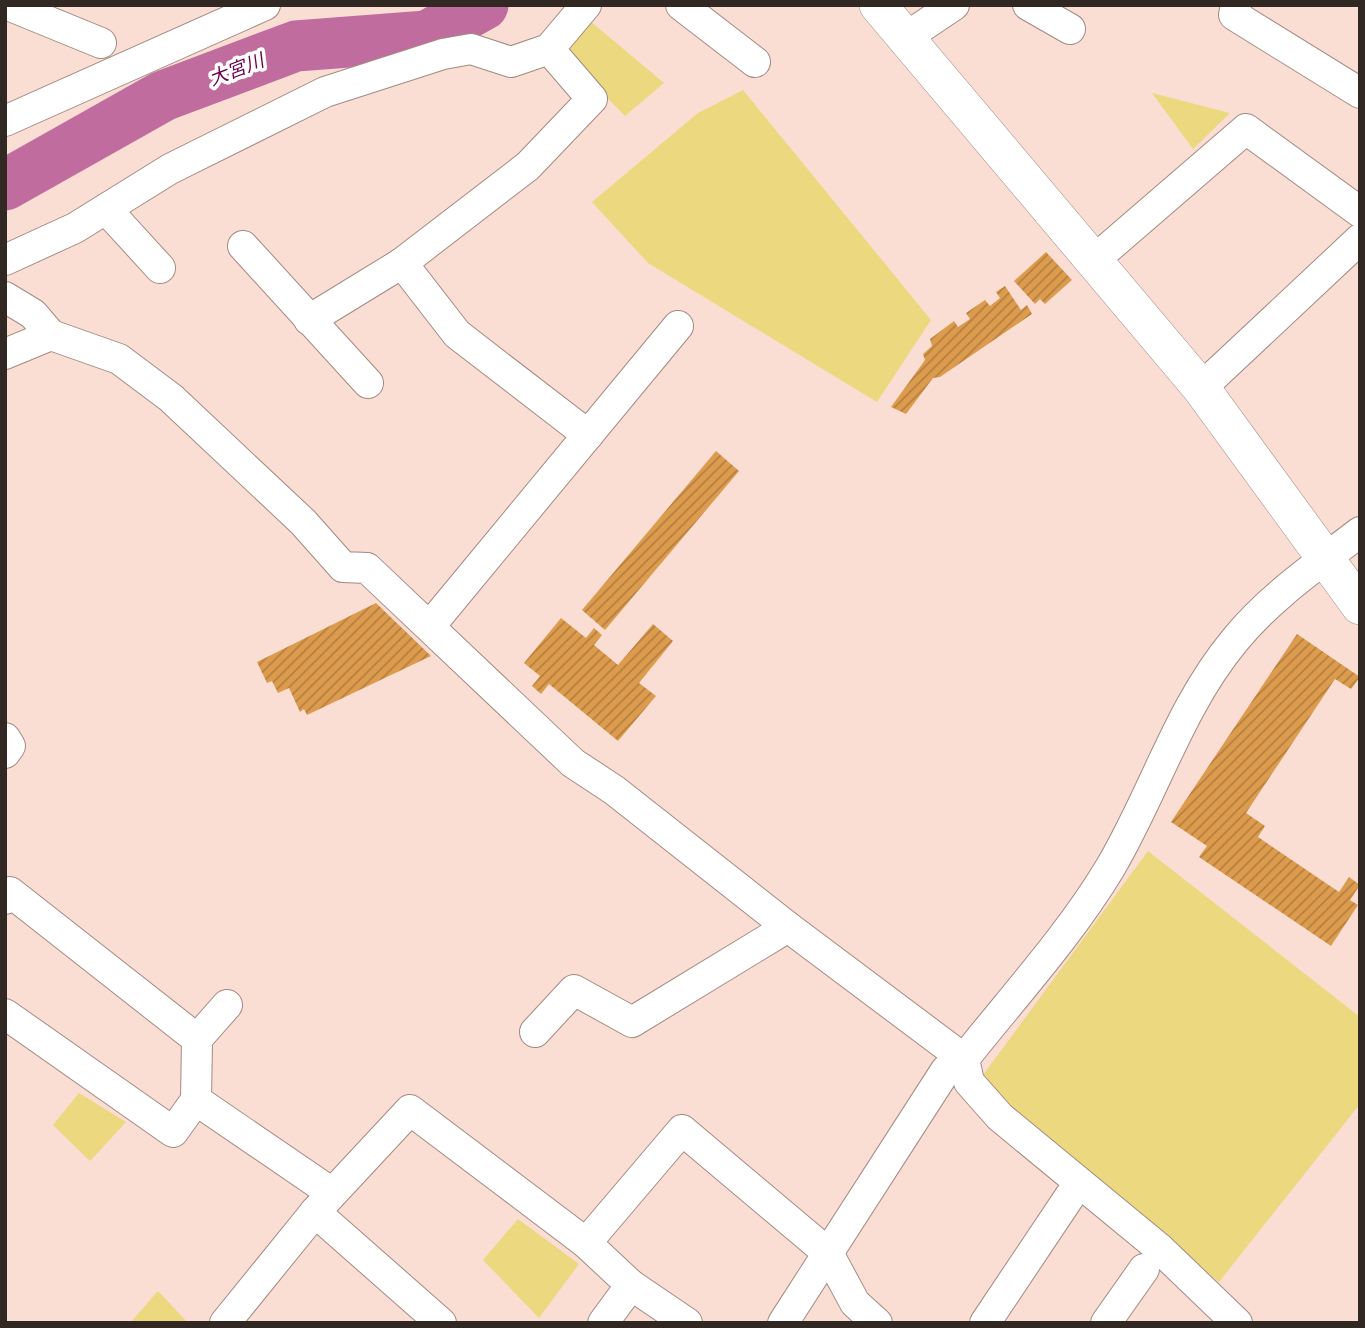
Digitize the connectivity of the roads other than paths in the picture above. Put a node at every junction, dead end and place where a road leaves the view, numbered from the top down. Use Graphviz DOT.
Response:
graph roads {
  1 [pos="8,5"];
  2 [pos="265,5"];
  3 [pos="586,5"];
  4 [pos="681,5"];
  5 [pos="878,5"];
  6 [pos="954,5"];
  7 [pos="1028,5"];
  8 [pos="1236,5"];
  9 [pos="1070,29"];
  10 [pos="905,38"];
  11 [pos="101,43"];
  12 [pos="549,49"];
  13 [pos="755,62"];
  14 [pos="1360,93"];
  15 [pos="5,121"];
  16 [pos="106,209"];
  17 [pos="1360,212"];
  18 [pos="1360,239"];
  19 [pos="243,246"];
  20 [pos="5,260"];
  21 [pos="1093,261"];
  22 [pos="402,263"];
  23 [pos="160,268"];
  24 [pos="5,297"];
  25 [pos="309,320"];
  26 [pos="678,326"];
  27 [pos="51,335"];
  28 [pos="5,354"];
  29 [pos="368,383"];
  30 [pos="1201,388"];
  31 [pos="588,435"];
  32 [pos="1360,532"];
  33 [pos="1327,558"];
  34 [pos="1360,606"];
  35 [pos="430,626"];
  36 [pos="5,738"];
  37 [pos="5,753"];
  38 [pos="5,899"];
  39 [pos="788,927"];
  40 [pos="227,1005"];
  41 [pos="5,1014"];
  42 [pos="535,1032"];
  43 [pos="197,1039"];
  44 [pos="964,1059"];
  45 [pos="196,1100"];
  46 [pos="1070,1196"];
  47 [pos="324,1203"];
  48 [pos="586,1243"];
  49 [pos="828,1253"];
  50 [pos="1144,1269"];
  51 [pos="631,1285"];
  52 [pos="225,1323"];
  53 [pos="441,1323"];
  54 [pos="603,1323"];
  55 [pos="687,1323"];
  56 [pos="783,1323"];
  57 [pos="877,1323"];
  58 [pos="985,1323"];
  59 [pos="1106,1323"];
  60 [pos="1237,1323"];
  1 -- 11 [label="street"];
  2 -- 15 [label="street"];
  3 -- 12 [label="street"];
  4 -- 13 [label="street"];
  5 -- 10 [label="street"];
  6 -- 10 [label="street"];
  7 -- 9 [label="street"];
  8 -- 14 [label="street"];
  10 -- 21 [label="street"];
  12 -- 16 [label="street"];
  12 -- 22 [label="street"];
  16 -- 20 [label="street"];
  16 -- 23 [label="street"];
  17 -- 21 [label="street"];
  18 -- 30 [label="street"];
  19 -- 25 [label="street"];
  21 -- 30 [label="street"];
  22 -- 25 [label="street"];
  22 -- 31 [label="street"];
  24 -- 27 [label="street"];
  25 -- 29 [label="street"];
  26 -- 31 [label="street"];
  27 -- 28 [label="street"];
  27 -- 35 [label="street"];
  30 -- 33 [label="street"];
  31 -- 35 [label="street"];
  32 -- 33 [label="street"];
  33 -- 34 [label="street"];
  33 -- 44 [label="street"];
  35 -- 39 [label="street"];
  36 -- 37 [label="street"];
  38 -- 43 [label="street"];
  39 -- 42 [label="street"];
  39 -- 44 [label="street"];
  40 -- 43 [label="street"];
  41 -- 45 [label="street"];
  43 -- 45 [label="street"];
  44 -- 49 [label="street"];
  44 -- 60 [label="street"];
  45 -- 47 [label="street"];
  46 -- 58 [label="street"];
  47 -- 48 [label="street"];
  47 -- 52 [label="street"];
  47 -- 53 [label="street"];
  48 -- 49 [label="street"];
  48 -- 51 [label="street"];
  49 -- 56 [label="street"];
  49 -- 57 [label="street"];
  50 -- 59 [label="street"];
  51 -- 54 [label="street"];
  51 -- 55 [label="street"];
}
